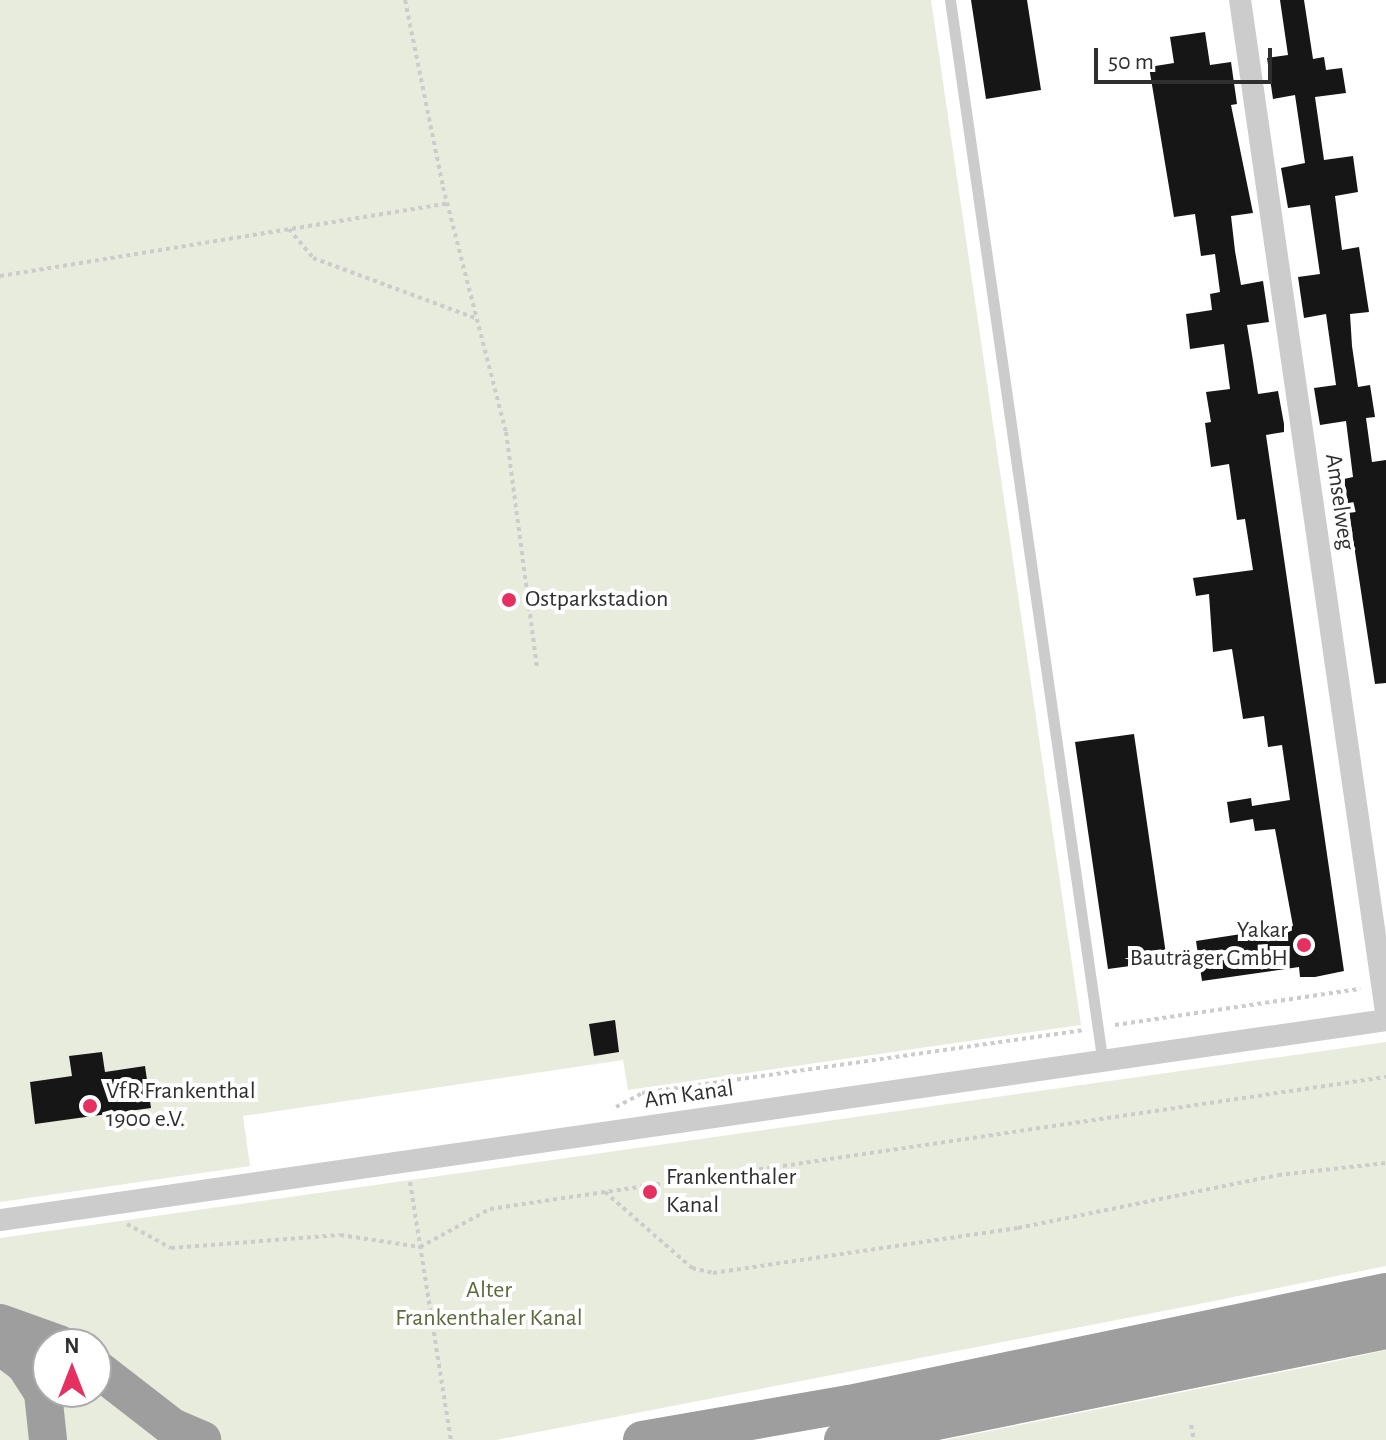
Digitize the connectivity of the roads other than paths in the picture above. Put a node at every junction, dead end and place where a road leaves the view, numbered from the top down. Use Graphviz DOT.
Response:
graph roads {
  1 [pos="950,0"];
  2 [pos="1240,0"];
  3 [pos="1386,1012"];
  4 [pos="1386,1020"];
  5 [pos="1103,1066"];
  6 [pos="0,1220"];
  7 [pos="1386,1292"];
  8 [pos="0,1323"];
  9 [pos="1386,1330"];
  10 [pos="32,1334"];
  11 [pos="0,1346"];
  12 [pos="112,1380"];
  13 [pos="48,1440"];
  14 [pos="202,1440"];
  15 [pos="642,1440"];
  16 [pos="843,1440"];
  1 -- 5 [label="lane"];
  2 -- 3 [label="street, Amselweg"];
  4 -- 5 [label="street, Am Kanal"];
  5 -- 6 [label="street, Am Kanal"];
  7 -- 15 [label="highway"];
  8 -- 10 [label="highway"];
  9 -- 16 [label="highway"];
  11 -- 13 [label="highway"];
  12 -- 14 [label="highway"];
}
